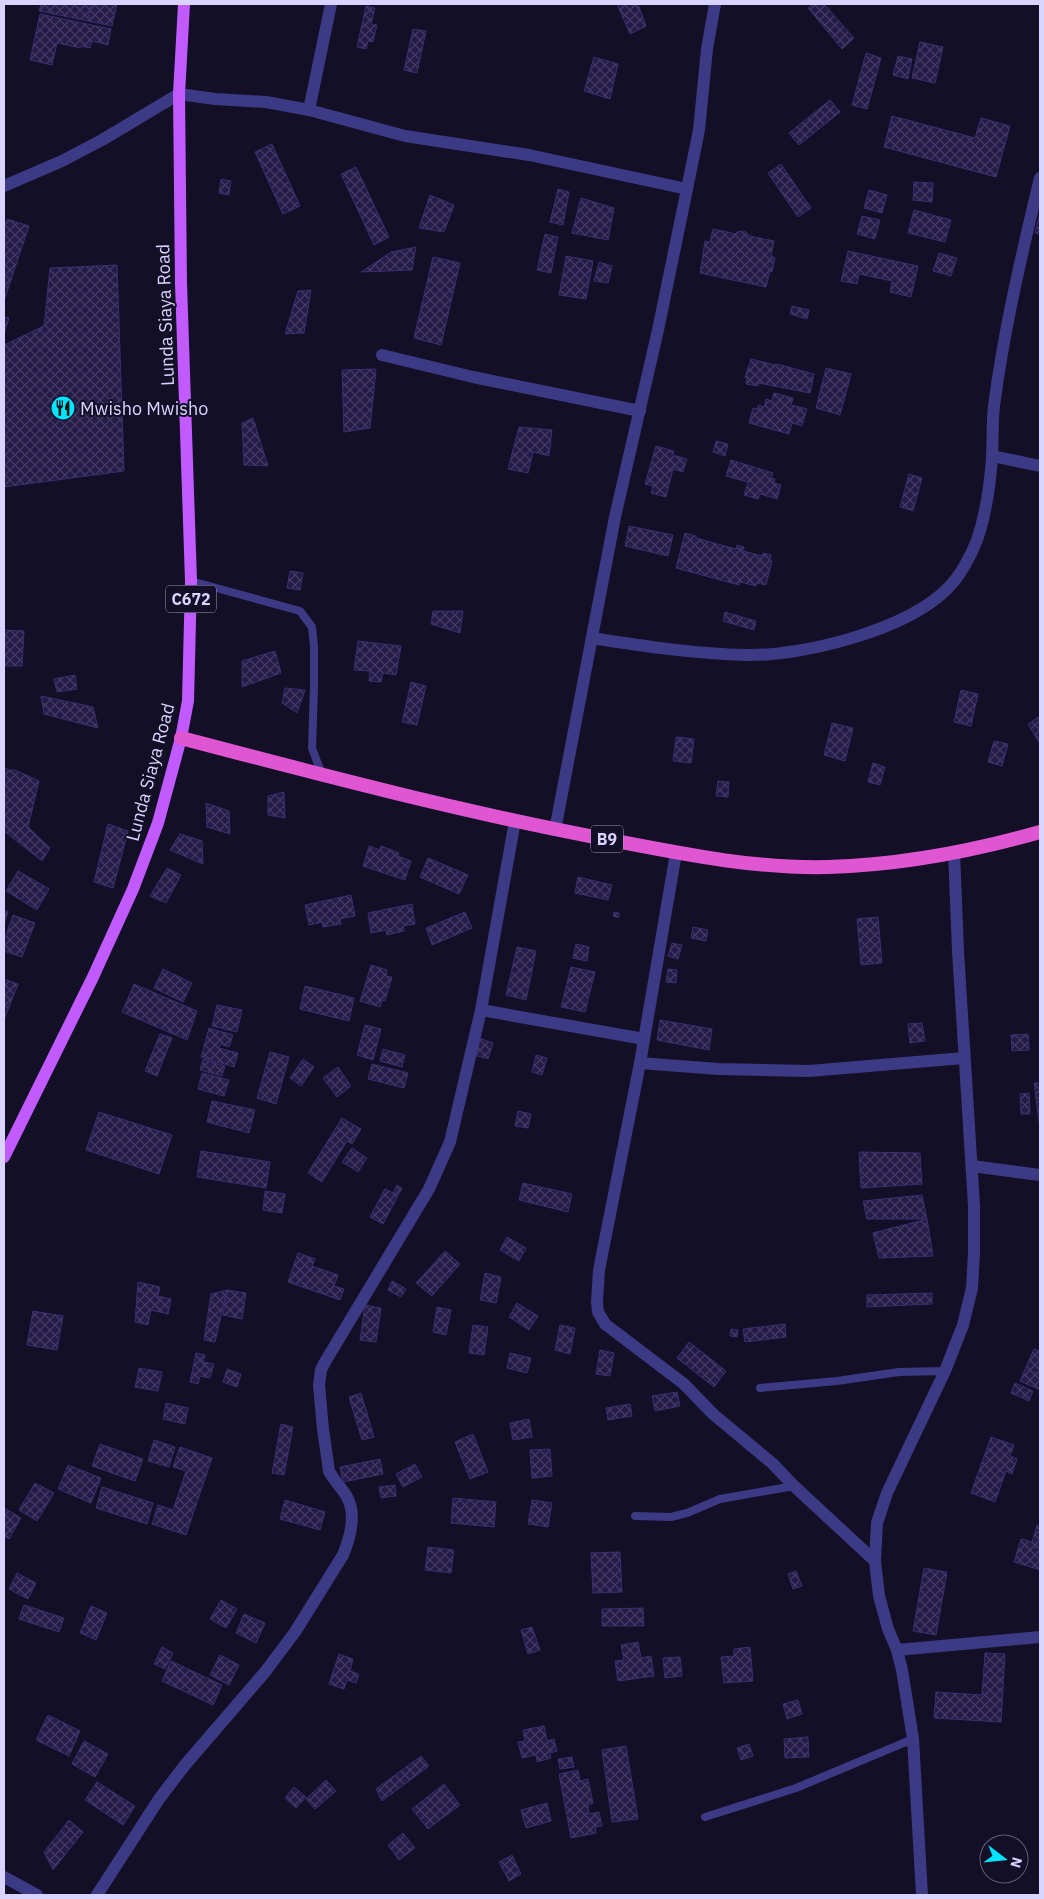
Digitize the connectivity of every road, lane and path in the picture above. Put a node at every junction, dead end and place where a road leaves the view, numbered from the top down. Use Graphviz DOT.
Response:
graph roads {
  1 [pos="184,4"];
  2 [pos="331,4"];
  3 [pos="715,4"];
  4 [pos="179,94"];
  5 [pos="309,110"];
  6 [pos="1040,178"];
  7 [pos="4,186"];
  8 [pos="687,190"];
  9 [pos="382,355"];
  10 [pos="640,410"];
  11 [pos="992,456"];
  12 [pos="1040,466"];
  13 [pos="192,581"];
  14 [pos="592,638"];
  15 [pos="181,738"];
  16 [pos="323,776"];
  17 [pos="515,821"];
  18 [pos="555,830"];
  19 [pos="1040,832"];
  20 [pos="954,852"];
  21 [pos="676,853"];
  22 [pos="482,1010"];
  23 [pos="644,1039"];
  24 [pos="964,1058"];
  25 [pos="640,1063"];
  26 [pos="4,1157"];
  27 [pos="972,1166"];
  28 [pos="1040,1175"];
  29 [pos="945,1371"];
  30 [pos="760,1388"];
  31 [pos="794,1486"];
  32 [pos="635,1516"];
  33 [pos="875,1561"];
  34 [pos="1040,1637"];
  35 [pos="897,1650"];
  36 [pos="914,1739"];
  37 [pos="704,1817"];
  38 [pos="4,1877"];
  39 [pos="37,1895"];
  40 [pos="97,1895"];
  41 [pos="922,1895"];
  1 -- 4 [label="main road, Lunda Siaya Road / C672"];
  2 -- 5 [label="street"];
  3 -- 8 [label="street"];
  4 -- 5 [label="street"];
  4 -- 7 [label="street"];
  4 -- 13 [label="main road, Lunda Siaya Road / C672"];
  5 -- 8 [label="street"];
  6 -- 11 [label="street"];
  8 -- 10 [label="street"];
  9 -- 10 [label="street"];
  10 -- 14 [label="street"];
  11 -- 12 [label="street"];
  11 -- 14 [label="street"];
  13 -- 15 [label="main road, Lunda Siaya Road / C672"];
  13 -- 16 [label="lane"];
  14 -- 18 [label="street"];
  15 -- 16 [label="highway, B9"];
  15 -- 26 [label="main road, Lunda Siaya Road / C672"];
  16 -- 17 [label="highway, B9"];
  17 -- 18 [label="highway, B9"];
  17 -- 22 [label="street"];
  18 -- 21 [label="highway, B9"];
  19 -- 20 [label="highway, B9"];
  20 -- 21 [label="highway, B9"];
  20 -- 24 [label="street"];
  21 -- 23 [label="street"];
  22 -- 23 [label="street"];
  22 -- 40 [label="street"];
  23 -- 25 [label="street"];
  24 -- 25 [label="street"];
  24 -- 27 [label="street"];
  25 -- 31 [label="street"];
  27 -- 28 [label="street"];
  27 -- 29 [label="street"];
  29 -- 30 [label="lane"];
  29 -- 33 [label="street"];
  31 -- 32 [label="lane"];
  31 -- 33 [label="street"];
  33 -- 35 [label="street"];
  34 -- 35 [label="street"];
  35 -- 36 [label="street"];
  36 -- 37 [label="lane"];
  36 -- 41 [label="street"];
  38 -- 39 [label="street"];
}
